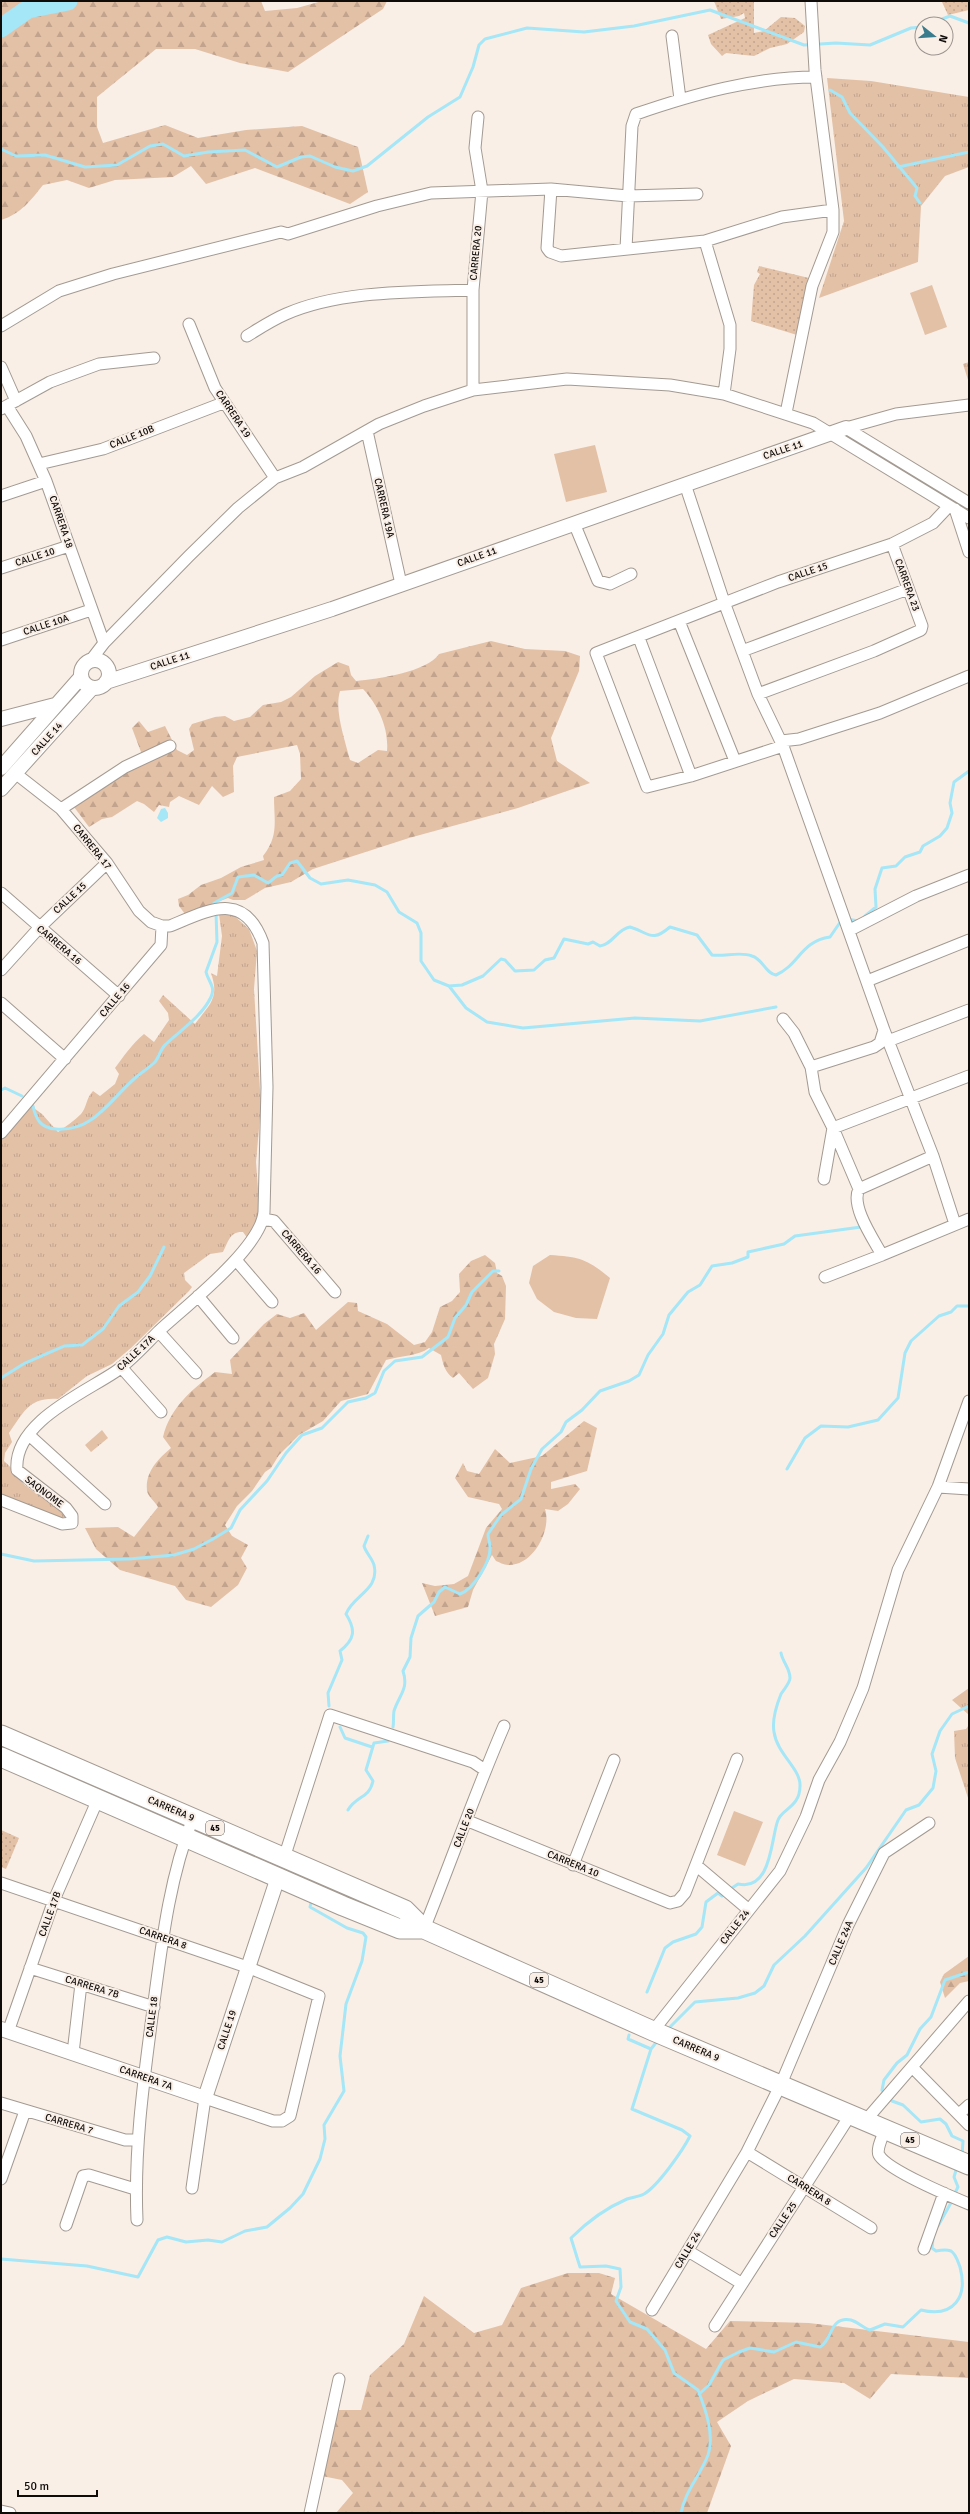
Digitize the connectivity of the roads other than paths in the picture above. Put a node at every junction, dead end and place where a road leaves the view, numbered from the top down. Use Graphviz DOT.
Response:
graph roads {
  1 [pos="810,1"];
  2 [pos="672,36"];
  3 [pos="815,74"];
  4 [pos="680,99"];
  5 [pos="478,117"];
  6 [pos="551,190"];
  7 [pos="482,191"];
  8 [pos="697,194"];
  9 [pos="628,196"];
  10 [pos="833,210"];
  11 [pos="705,241"];
  12 [pos="626,248"];
  13 [pos="473,290"];
  14 [pos="189,324"];
  15 [pos="1,326"];
  16 [pos="247,336"];
  17 [pos="154,358"];
  18 [pos="1,367"];
  19 [pos="473,390"];
  20 [pos="724,394"];
  21 [pos="223,403"];
  22 [pos="969,405"];
  23 [pos="8,406"];
  24 [pos="786,412"];
  25 [pos="846,428"];
  26 [pos="367,431"];
  27 [pos="830,434"];
  28 [pos="890,456"];
  29 [pos="39,464"];
  30 [pos="881,465"];
  31 [pos="275,478"];
  32 [pos="46,480"];
  33 [pos="685,484"];
  34 [pos="1,496"];
  35 [pos="969,503"];
  36 [pos="952,507"];
  37 [pos="969,518"];
  38 [pos="574,523"];
  39 [pos="892,544"];
  40 [pos="69,546"];
  41 [pos="969,552"];
  42 [pos="1,568"];
  43 [pos="631,574"];
  44 [pos="401,584"];
  45 [pos="908,589"];
  46 [pos="724,602"];
  47 [pos="91,610"];
  48 [pos="679,621"];
  49 [pos="639,638"];
  50 [pos="1,640"];
  51 [pos="104,643"];
  52 [pos="742,651"];
  53 [pos="91,660"];
  54 [pos="969,676"];
  55 [pos="81,677"];
  56 [pos="106,682"];
  57 [pos="92,688"];
  58 [pos="758,694"];
  59 [pos="55,705"];
  60 [pos="1,719"];
  61 [pos="782,743"];
  62 [pos="170,746"];
  63 [pos="735,762"];
  64 [pos="1,768"];
  65 [pos="15,773"];
  66 [pos="691,776"];
  67 [pos="1,789"];
  68 [pos="61,809"];
  69 [pos="107,863"];
  70 [pos="969,875"];
  71 [pos="1,893"];
  72 [pos="847,922"];
  73 [pos="162,926"];
  74 [pos="38,928"];
  75 [pos="969,940"];
  76 [pos="1,970"];
  77 [pos="867,981"];
  78 [pos="119,996"];
  79 [pos="1,1003"];
  80 [pos="969,1010"];
  81 [pos="783,1019"];
  82 [pos="884,1030"];
  83 [pos="888,1041"];
  84 [pos="65,1059"];
  85 [pos="811,1067"];
  86 [pos="969,1076"];
  87 [pos="910,1098"];
  88 [pos="833,1128"];
  89 [pos="1,1133"];
  90 [pos="933,1156"];
  91 [pos="824,1179"];
  92 [pos="859,1189"];
  93 [pos="263,1219"];
  94 [pos="969,1219"];
  95 [pos="955,1224"];
  96 [pos="882,1255"];
  97 [pos="236,1260"];
  98 [pos="825,1277"];
  99 [pos="335,1292"];
  100 [pos="198,1296"];
  101 [pos="272,1302"];
  102 [pos="159,1332"];
  103 [pos="233,1338"];
  104 [pos="121,1367"];
  105 [pos="196,1373"];
  106 [pos="969,1401"];
  107 [pos="161,1412"];
  108 [pos="28,1435"];
  109 [pos="938,1487"];
  110 [pos="969,1489"];
  111 [pos="1,1500"];
  112 [pos="105,1504"];
  113 [pos="504,1726"];
  114 [pos="1,1735"];
  115 [pos="1,1757"];
  116 [pos="737,1759"];
  117 [pos="614,1760"];
  118 [pos="485,1770"];
  119 [pos="98,1799"];
  120 [pos="193,1818"];
  121 [pos="468,1821"];
  122 [pos="929,1823"];
  123 [pos="186,1837"];
  124 [pos="284,1858"];
  125 [pos="574,1865"];
  126 [pos="696,1866"];
  127 [pos="278,1876"];
  128 [pos="1,1883"];
  129 [pos="54,1900"];
  130 [pos="749,1910"];
  131 [pos="424,1929"];
  132 [pos="162,1938"];
  133 [pos="247,1967"];
  134 [pos="30,1968"];
  135 [pos="81,1984"];
  136 [pos="969,2001"];
  137 [pos="154,2007"];
  138 [pos="4,2031"];
  139 [pos="653,2031"];
  140 [pos="73,2053"];
  141 [pos="912,2067"];
  142 [pos="144,2077"];
  143 [pos="781,2084"];
  144 [pos="205,2098"];
  145 [pos="1,2103"];
  146 [pos="969,2105"];
  147 [pos="25,2111"];
  148 [pos="959,2114"];
  149 [pos="290,2116"];
  150 [pos="858,2117"];
  151 [pos="969,2125"];
  152 [pos="885,2129"];
  153 [pos="138,2140"];
  154 [pos="748,2152"];
  155 [pos="963,2163"];
  156 [pos="1,2179"];
  157 [pos="804,2187"];
  158 [pos="192,2188"];
  159 [pos="135,2189"];
  160 [pos="944,2194"];
  161 [pos="969,2204"];
  162 [pos="137,2220"];
  163 [pos="66,2224"];
  164 [pos="871,2228"];
  165 [pos="924,2249"];
  166 [pos="688,2251"];
  167 [pos="741,2283"];
  168 [pos="652,2310"];
  169 [pos="715,2326"];
  170 [pos="339,2379"];
  171 [pos="1,2511"];
  172 [pos="10,2513"];
  173 [pos="310,2513"];
  1 -- 3 [label="street"];
  2 -- 4 [label="street"];
  3 -- 4 [label="street"];
  3 -- 10 [label="street"];
  4 -- 9 [label="street"];
  5 -- 7 [label="street, CARRERA 20"];
  6 -- 7 [label="street"];
  6 -- 9 [label="street"];
  6 -- 12 [label="street"];
  7 -- 13 [label="street, CARRERA 20"];
  7 -- 15 [label="street"];
  8 -- 9 [label="street"];
  9 -- 12 [label="street"];
  10 -- 11 [label="street"];
  10 -- 24 [label="street"];
  11 -- 12 [label="street"];
  11 -- 20 [label="street"];
  13 -- 16 [label="street"];
  13 -- 19 [label="street, CARRERA 20"];
  14 -- 21 [label="street, CARRERA 19"];
  17 -- 23 [label="street"];
  18 -- 23 [label="street, CARRERA 18"];
  19 -- 20 [label="street"];
  19 -- 26 [label="street"];
  20 -- 24 [label="street"];
  21 -- 29 [label="street, CALLE 10B"];
  21 -- 31 [label="street, CARRERA 19"];
  22 -- 25 [label="street"];
  23 -- 29 [label="street, CARRERA 18"];
  24 -- 27 [label="street"];
  25 -- 27 [label="street, CALLE 11"];
  25 -- 28 [label="street"];
  26 -- 31 [label="street"];
  26 -- 44 [label="street, CARRERA 19A"];
  27 -- 30 [label="street"];
  27 -- 33 [label="street, CALLE 11"];
  28 -- 30 [label="street"];
  28 -- 35 [label="street"];
  29 -- 32 [label="street, CARRERA 18"];
  30 -- 36 [label="street"];
  31 -- 51 [label="street"];
  32 -- 34 [label="street"];
  32 -- 40 [label="street, CARRERA 18"];
  33 -- 38 [label="street, CALLE 11"];
  33 -- 46 [label="street"];
  36 -- 37 [label="street"];
  36 -- 39 [label="street, CALLE 15"];
  36 -- 41 [label="street"];
  38 -- 43 [label="street"];
  38 -- 44 [label="street, CALLE 11"];
  39 -- 45 [label="street, CARRERA 23"];
  39 -- 46 [label="street, CALLE 15"];
  40 -- 42 [label="street, CALLE 10"];
  40 -- 47 [label="street, CARRERA 18"];
  44 -- 56 [label="street, CALLE 11"];
  45 -- 52 [label="street"];
  45 -- 58 [label="street, CARRERA 23"];
  46 -- 48 [label="street, CALLE 15"];
  46 -- 52 [label="street"];
  47 -- 50 [label="street, CALLE 10A"];
  47 -- 51 [label="street, CARRERA 18"];
  48 -- 49 [label="street, CALLE 15"];
  48 -- 63 [label="street"];
  49 -- 66 [label="street"];
  49 -- 66 [label="street, CALLE 15"];
  51 -- 53 [label="street"];
  52 -- 58 [label="street"];
  53 -- 55 [label="street"];
  53 -- 56 [label="street"];
  54 -- 61 [label="street"];
  55 -- 57 [label="street"];
  55 -- 59 [label="street, CALLE 14"];
  56 -- 57 [label="street"];
  57 -- 65 [label="street, CALLE 14"];
  58 -- 61 [label="street"];
  59 -- 60 [label="street"];
  59 -- 64 [label="street, CALLE 14"];
  61 -- 63 [label="street"];
  61 -- 72 [label="street"];
  62 -- 68 [label="street"];
  63 -- 66 [label="street"];
  65 -- 67 [label="street, CALLE 14"];
  65 -- 68 [label="street, CARRERA 17"];
  68 -- 69 [label="street, CARRERA 17"];
  69 -- 73 [label="street, CARRERA 17"];
  69 -- 74 [label="street, CALLE 15"];
  70 -- 72 [label="street"];
  71 -- 74 [label="street, CARRERA 16"];
  72 -- 77 [label="street"];
  73 -- 78 [label="street, CALLE 16"];
  73 -- 93 [label="street"];
  74 -- 76 [label="street, CALLE 15"];
  74 -- 78 [label="street, CARRERA 16"];
  75 -- 77 [label="street"];
  77 -- 82 [label="street"];
  78 -- 84 [label="street, CALLE 16"];
  79 -- 84 [label="street"];
  80 -- 83 [label="street"];
  81 -- 85 [label="street"];
  82 -- 83 [label="street"];
  82 -- 85 [label="street"];
  83 -- 87 [label="street"];
  84 -- 89 [label="street, CALLE 16"];
  85 -- 88 [label="street"];
  86 -- 87 [label="street"];
  87 -- 88 [label="street"];
  87 -- 90 [label="street"];
  88 -- 91 [label="street"];
  88 -- 92 [label="street"];
  90 -- 92 [label="street"];
  90 -- 95 [label="street"];
  92 -- 96 [label="street"];
  93 -- 97 [label="street, CALLE 17A"];
  93 -- 99 [label="street, CARRERA 16"];
  94 -- 95 [label="street"];
  95 -- 96 [label="street"];
  96 -- 98 [label="street"];
  97 -- 100 [label="street, CALLE 17A"];
  97 -- 101 [label="street"];
  100 -- 102 [label="street, CALLE 17A"];
  100 -- 103 [label="street"];
  102 -- 104 [label="street, CALLE 17A"];
  102 -- 105 [label="street"];
  104 -- 107 [label="street"];
  104 -- 108 [label="street, CALLE 17A"];
  106 -- 109 [label="street, CALLE 24"];
  108 -- 111 [label="street, SAQNOME"];
  108 -- 112 [label="street"];
  109 -- 110 [label="street"];
  109 -- 130 [label="street, CALLE 24"];
  113 -- 118 [label="street, CALLE 20"];
  114 -- 120 [label="highway, CARRERA 9 / 45"];
  115 -- 119 [label="highway, CARRERA 9 / 45"];
  116 -- 126 [label="street"];
  117 -- 125 [label="street"];
  118 -- 121 [label="street, CALLE 20"];
  118 -- 124 [label="street"];
  119 -- 123 [label="highway, CARRERA 9 / 45"];
  119 -- 129 [label="street, CALLE 17B"];
  120 -- 123 [label="street, CALLE 18"];
  120 -- 124 [label="highway, CARRERA 9 / 45"];
  121 -- 125 [label="street, CARRERA 10"];
  121 -- 131 [label="street, CALLE 20"];
  122 -- 143 [label="street, CALLE 24A"];
  123 -- 127 [label="highway, CARRERA 9 / 45"];
  123 -- 132 [label="street, CALLE 18"];
  124 -- 131 [label="highway, CARRERA 9 / 45"];
  125 -- 126 [label="street, CARRERA 10"];
  126 -- 130 [label="street"];
  127 -- 131 [label="highway, CARRERA 9 / 45"];
  127 -- 133 [label="street, CALLE 19"];
  128 -- 129 [label="street, CARRERA 8"];
  129 -- 132 [label="street, CARRERA 8"];
  129 -- 134 [label="street, CALLE 17B"];
  130 -- 139 [label="street, CALLE 24"];
  131 -- 139 [label="highway, CARRERA 9 / 45"];
  132 -- 133 [label="street, CARRERA 8"];
  132 -- 137 [label="street, CALLE 18"];
  133 -- 144 [label="street, CALLE 19"];
  133 -- 149 [label="street, CARRERA 8"];
  134 -- 135 [label="street, CARRERA 7B"];
  134 -- 138 [label="street, CALLE 17B"];
  135 -- 137 [label="street, CARRERA 7B"];
  135 -- 140 [label="street"];
  136 -- 141 [label="street, CALLE 25"];
  137 -- 142 [label="street, CALLE 18"];
  138 -- 140 [label="street, CARRERA 7A"];
  139 -- 143 [label="highway, CARRERA 9 / 45"];
  140 -- 142 [label="street, CARRERA 7A"];
  141 -- 148 [label="street"];
  141 -- 150 [label="street, CALLE 25"];
  142 -- 144 [label="street, CARRERA 7A"];
  142 -- 153 [label="street, CALLE 18"];
  143 -- 150 [label="highway, CARRERA 9 / 45"];
  143 -- 154 [label="street, CALLE 24"];
  144 -- 149 [label="street, CARRERA 7A"];
  144 -- 158 [label="street, CALLE 19"];
  145 -- 147 [label="street, CARRERA 7"];
  146 -- 148 [label="street"];
  147 -- 153 [label="street, CARRERA 7"];
  147 -- 156 [label="street"];
  148 -- 151 [label="street"];
  150 -- 152 [label="highway, CARRERA 9 / 45"];
  150 -- 157 [label="street, CALLE 25"];
  152 -- 155 [label="highway, CARRERA 9 / 45"];
  152 -- 160 [label="street"];
  153 -- 159 [label="street, CALLE 18"];
  154 -- 157 [label="street, CARRERA 8"];
  154 -- 166 [label="street, CALLE 24"];
  157 -- 164 [label="street, CARRERA 8"];
  157 -- 167 [label="street, CALLE 25"];
  159 -- 162 [label="street, CALLE 18"];
  159 -- 163 [label="street"];
  160 -- 161 [label="street"];
  160 -- 165 [label="street"];
  166 -- 167 [label="street"];
  166 -- 168 [label="street, CALLE 24"];
  167 -- 169 [label="street, CALLE 25"];
  170 -- 173 [label="street"];
  171 -- 172 [label="street"];
}
